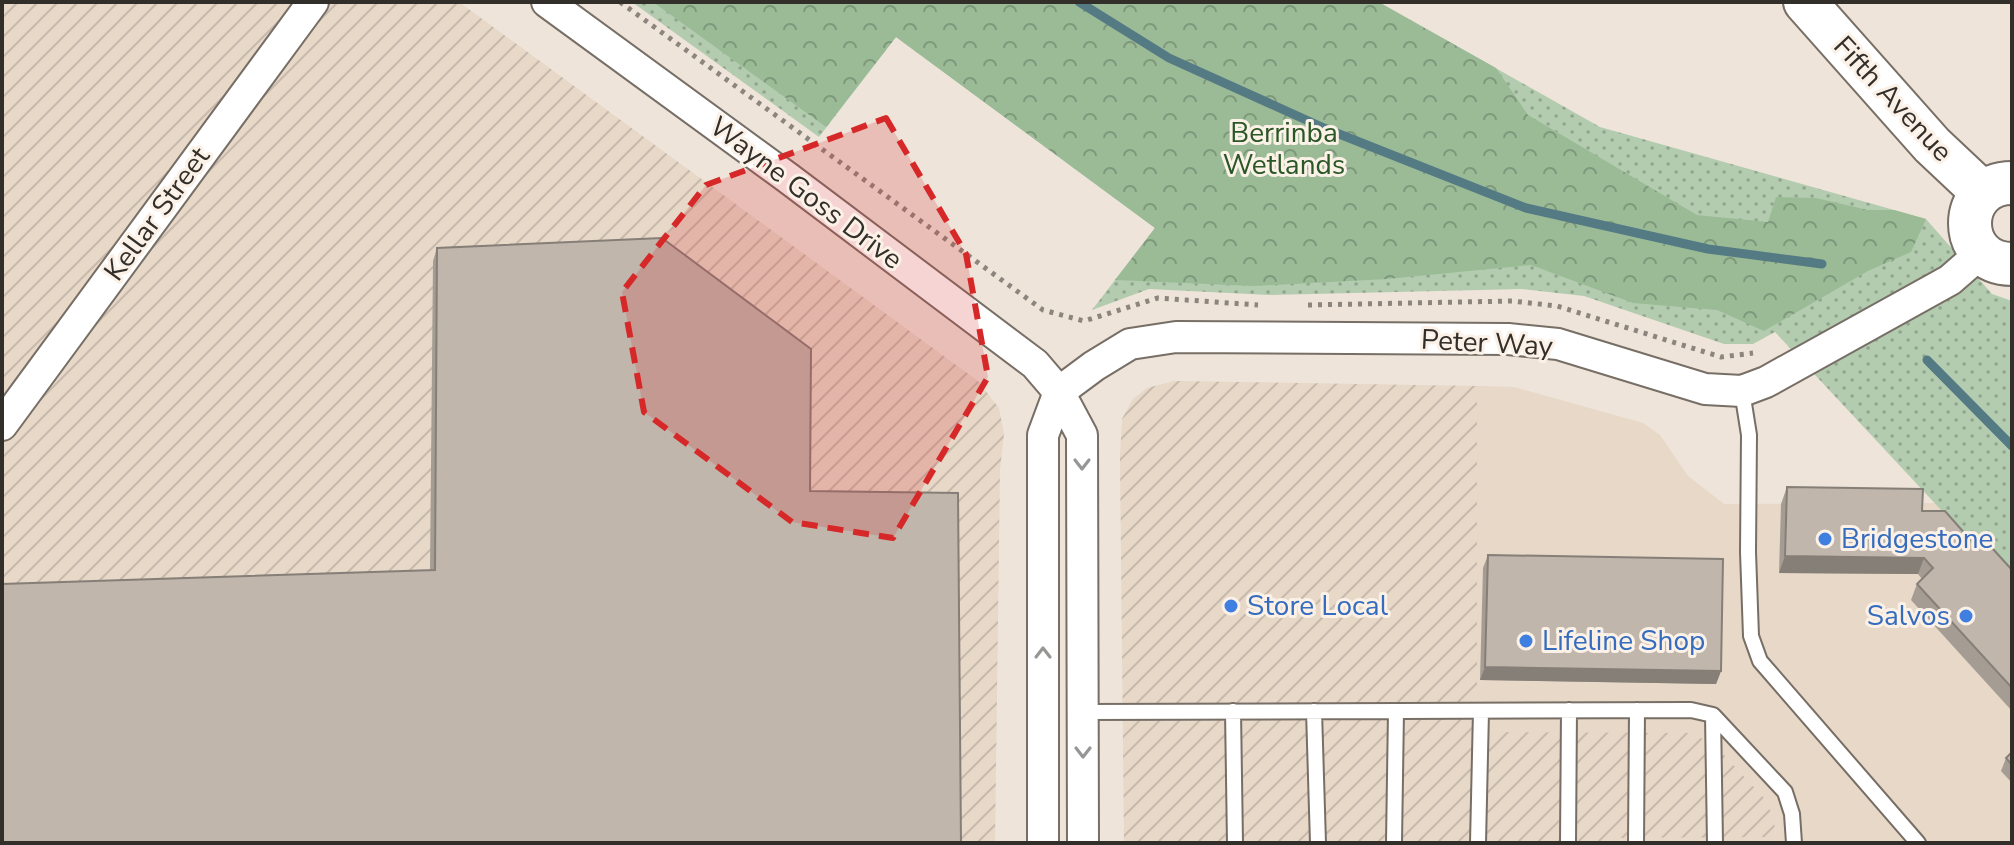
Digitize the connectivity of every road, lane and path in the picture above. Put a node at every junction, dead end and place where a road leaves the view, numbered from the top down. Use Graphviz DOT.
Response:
graph roads {
  1 [pos="313,2"];
  2 [pos="547,2"];
  3 [pos="620,2"];
  4 [pos="1805,2"];
  5 [pos="1998,188"];
  6 [pos="1996,259"];
  7 [pos="1084,321"];
  8 [pos="1742,391"];
  9 [pos="1059,392"];
  10 [pos="2,425"];
  11 [pos="1569,710"];
  12 [pos="1637,710"];
  13 [pos="1233,711"];
  14 [pos="1314,711"];
  15 [pos="1396,711"];
  16 [pos="1481,711"];
  17 [pos="1083,712"];
  18 [pos="1713,715"];
  19 [pos="1911,841"];
  20 [pos="1043,843"];
  21 [pos="1083,843"];
  22 [pos="1235,843"];
  23 [pos="1318,843"];
  24 [pos="1394,843"];
  25 [pos="1478,843"];
  26 [pos="1568,843"];
  27 [pos="1636,843"];
  28 [pos="1715,843"];
  29 [pos="1794,843"];
  1 -- 10 [label="street, Kellar Street"];
  2 -- 9 [label="street, Wayne Goss Drive"];
  3 -- 7 [label="path"];
  4 -- 5 [label="street, Fifth Avenue"];
  5 -- 6 [label="street, Fifth Avenue"];
  6 -- 8 [label="street, Peter Way"];
  8 -- 9 [label="street, Peter Way"];
  8 -- 19 [label="lane"];
  9 -- 17 [label="street, Wayne Goss Drive, one-way"];
  20 -- 9 [label="street, one-way"];
  11 -- 12 [label="lane"];
  11 -- 16 [label="lane"];
  11 -- 26 [label="lane"];
  12 -- 18 [label="lane"];
  12 -- 27 [label="lane"];
  13 -- 14 [label="lane"];
  13 -- 17 [label="lane"];
  13 -- 22 [label="lane"];
  14 -- 15 [label="lane"];
  14 -- 23 [label="lane"];
  15 -- 16 [label="lane"];
  15 -- 24 [label="lane"];
  16 -- 25 [label="lane"];
  17 -- 21 [label="street, Wayne Goss Drive, one-way"];
  18 -- 28 [label="lane"];
  18 -- 29 [label="lane"];
}
